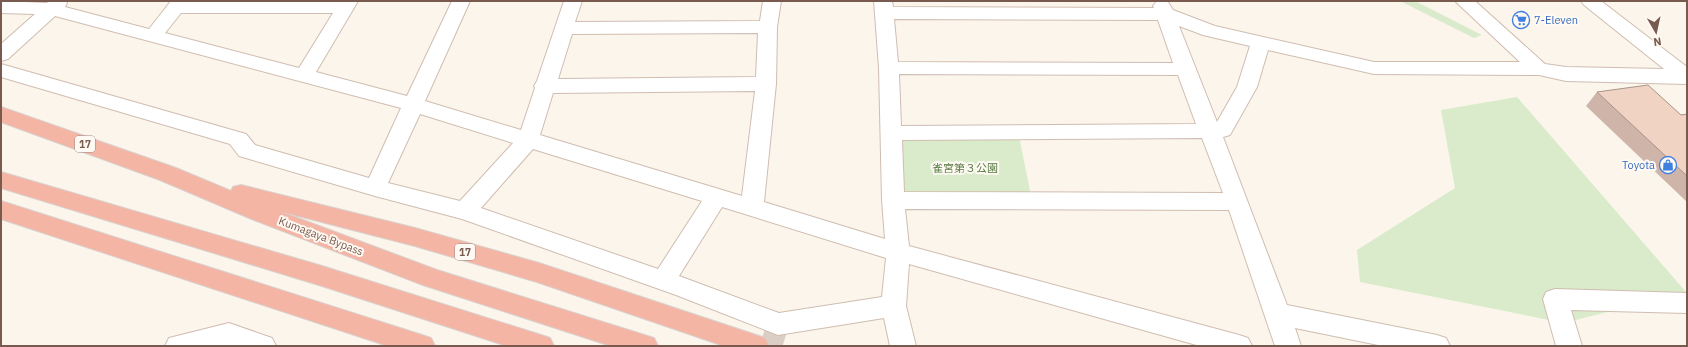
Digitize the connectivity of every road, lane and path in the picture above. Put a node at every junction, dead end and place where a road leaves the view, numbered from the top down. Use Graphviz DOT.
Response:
graph roads {
  1 [pos="461,1"];
  2 [pos="573,1"];
  3 [pos="772,1"];
  4 [pos="1464,1"];
  5 [pos="1590,1"];
  6 [pos="178,4"];
  7 [pos="347,4"];
  8 [pos="56,5"];
  9 [pos="1,7"];
  10 [pos="884,7"];
  11 [pos="1162,8"];
  12 [pos="768,27"];
  13 [pos="564,28"];
  14 [pos="153,36"];
  15 [pos="1261,43"];
  16 [pos="1,55"];
  17 [pos="889,68"];
  18 [pos="1185,69"];
  19 [pos="1540,69"];
  20 [pos="1,70"];
  21 [pos="304,76"];
  22 [pos="1687,77"];
  23 [pos="766,84"];
  24 [pos="544,86"];
  25 [pos="415,104"];
  26 [pos="1,114"];
  27 [pos="1211,131"];
  28 [pos="892,132"];
  29 [pos="528,140"];
  30 [pos="168,174"];
  31 [pos="1,180"];
  32 [pos="375,188"];
  33 [pos="716,198"];
  34 [pos="893,200"];
  35 [pos="1237,202"];
  36 [pos="752,208"];
  37 [pos="1,210"];
  38 [pos="465,211"];
  39 [pos="898,252"];
  40 [pos="663,281"];
  41 [pos="1687,303"];
  42 [pos="894,306"];
  43 [pos="1278,314"];
  44 [pos="178,346"];
  45 [pos="263,346"];
  46 [pos="422,346"];
  47 [pos="541,346"];
  48 [pos="645,346"];
  49 [pos="756,346"];
  50 [pos="903,346"];
  51 [pos="1239,346"];
  52 [pos="1288,346"];
  53 [pos="1437,346"];
  54 [pos="1570,346"];
  1 -- 25 [label="street"];
  2 -- 13 [label="street"];
  3 -- 12 [label="street"];
  4 -- 19 [label="street"];
  5 -- 22 [label="street"];
  6 -- 7 [label="street"];
  6 -- 14 [label="street"];
  7 -- 21 [label="street"];
  8 -- 9 [label="street"];
  8 -- 14 [label="street"];
  8 -- 16 [label="street"];
  10 -- 11 [label="street"];
  10 -- 17 [label="street"];
  11 -- 15 [label="street"];
  11 -- 18 [label="street"];
  12 -- 13 [label="street"];
  12 -- 23 [label="street"];
  13 -- 24 [label="street"];
  14 -- 21 [label="street"];
  15 -- 19 [label="street"];
  15 -- 27 [label="street"];
  17 -- 18 [label="street"];
  17 -- 28 [label="street"];
  18 -- 27 [label="street"];
  19 -- 22 [label="street"];
  20 -- 32 [label="street"];
  21 -- 25 [label="street"];
  23 -- 24 [label="street"];
  23 -- 36 [label="street"];
  24 -- 29 [label="street"];
  25 -- 29 [label="street"];
  25 -- 32 [label="street"];
  26 -- 30 [label="highway, Kumagaya Bypass / 17"];
  27 -- 28 [label="street"];
  27 -- 35 [label="street"];
  28 -- 34 [label="street"];
  29 -- 33 [label="street"];
  29 -- 38 [label="street"];
  30 -- 48 [label="highway, Kumagaya Bypass / 17"];
  30 -- 49 [label="highway, 17"];
  31 -- 47 [label="highway"];
  32 -- 38 [label="street"];
  33 -- 36 [label="street"];
  33 -- 40 [label="street"];
  34 -- 35 [label="street"];
  34 -- 39 [label="street"];
  35 -- 43 [label="street"];
  36 -- 39 [label="street"];
  37 -- 46 [label="highway"];
  38 -- 40 [label="street"];
  39 -- 42 [label="street"];
  39 -- 51 [label="street"];
  40 -- 42 [label="street"];
  41 -- 54 [label="street"];
  42 -- 50 [label="street"];
  43 -- 52 [label="street"];
  43 -- 53 [label="street"];
  44 -- 45 [label="street"];
}
